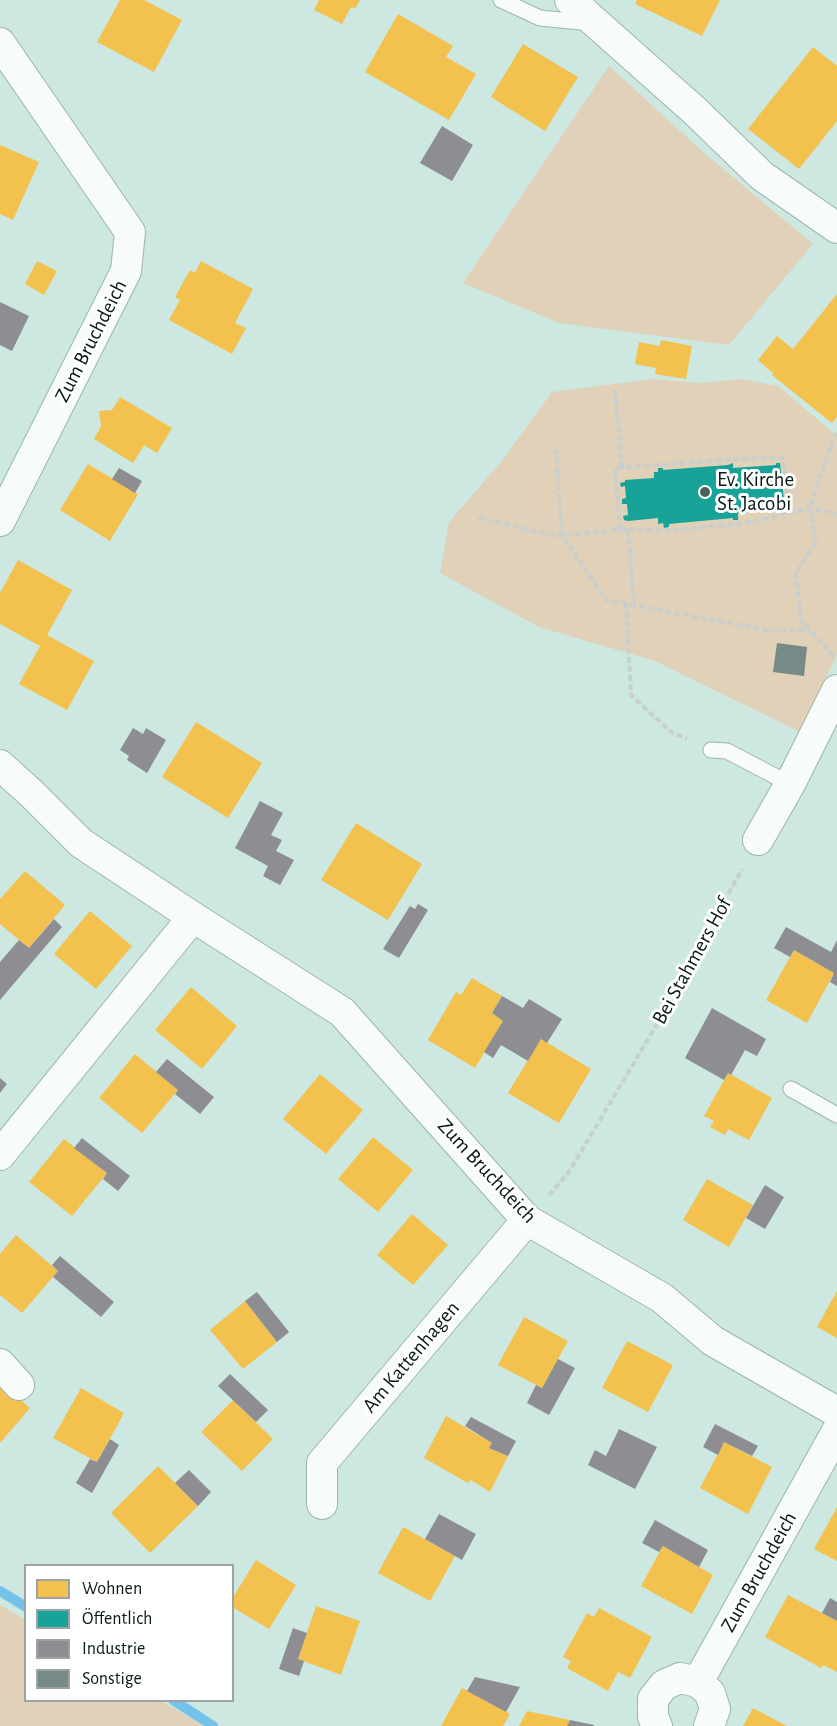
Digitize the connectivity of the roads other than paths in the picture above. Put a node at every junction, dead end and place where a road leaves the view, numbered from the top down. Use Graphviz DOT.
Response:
graph roads {
  1 [pos="501,0"];
  2 [pos="570,0"];
  3 [pos="598,24"];
  4 [pos="0,43"];
  5 [pos="837,228"];
  6 [pos="0,521"];
  7 [pos="837,690"];
  8 [pos="711,750"];
  9 [pos="0,765"];
  10 [pos="790,784"];
  11 [pos="758,840"];
  12 [pos="193,917"];
  13 [pos="791,1089"];
  14 [pos="837,1114"];
  15 [pos="0,1155"];
  16 [pos="527,1220"];
  17 [pos="837,1412"];
  18 [pos="837,1431"];
  19 [pos="322,1504"];
  20 [pos="698,1682"];
  21 [pos="657,1726"];
  22 [pos="709,1726"];
  1 -- 3 [label="lane"];
  2 -- 3 [label="street"];
  3 -- 5 [label="street"];
  4 -- 6 [label="street, Zum Bruchdeich"];
  7 -- 10 [label="street"];
  8 -- 10 [label="lane"];
  9 -- 12 [label="street, Zum Bruchdeich"];
  10 -- 11 [label="street"];
  12 -- 15 [label="street"];
  12 -- 16 [label="street, Zum Bruchdeich"];
  13 -- 14 [label="lane"];
  16 -- 17 [label="street, Zum Bruchdeich"];
  16 -- 19 [label="street, Am Kattenhagen"];
  18 -- 20 [label="street, Zum Bruchdeich"];
  20 -- 21 [label="street"];
  20 -- 22 [label="street"];
}
